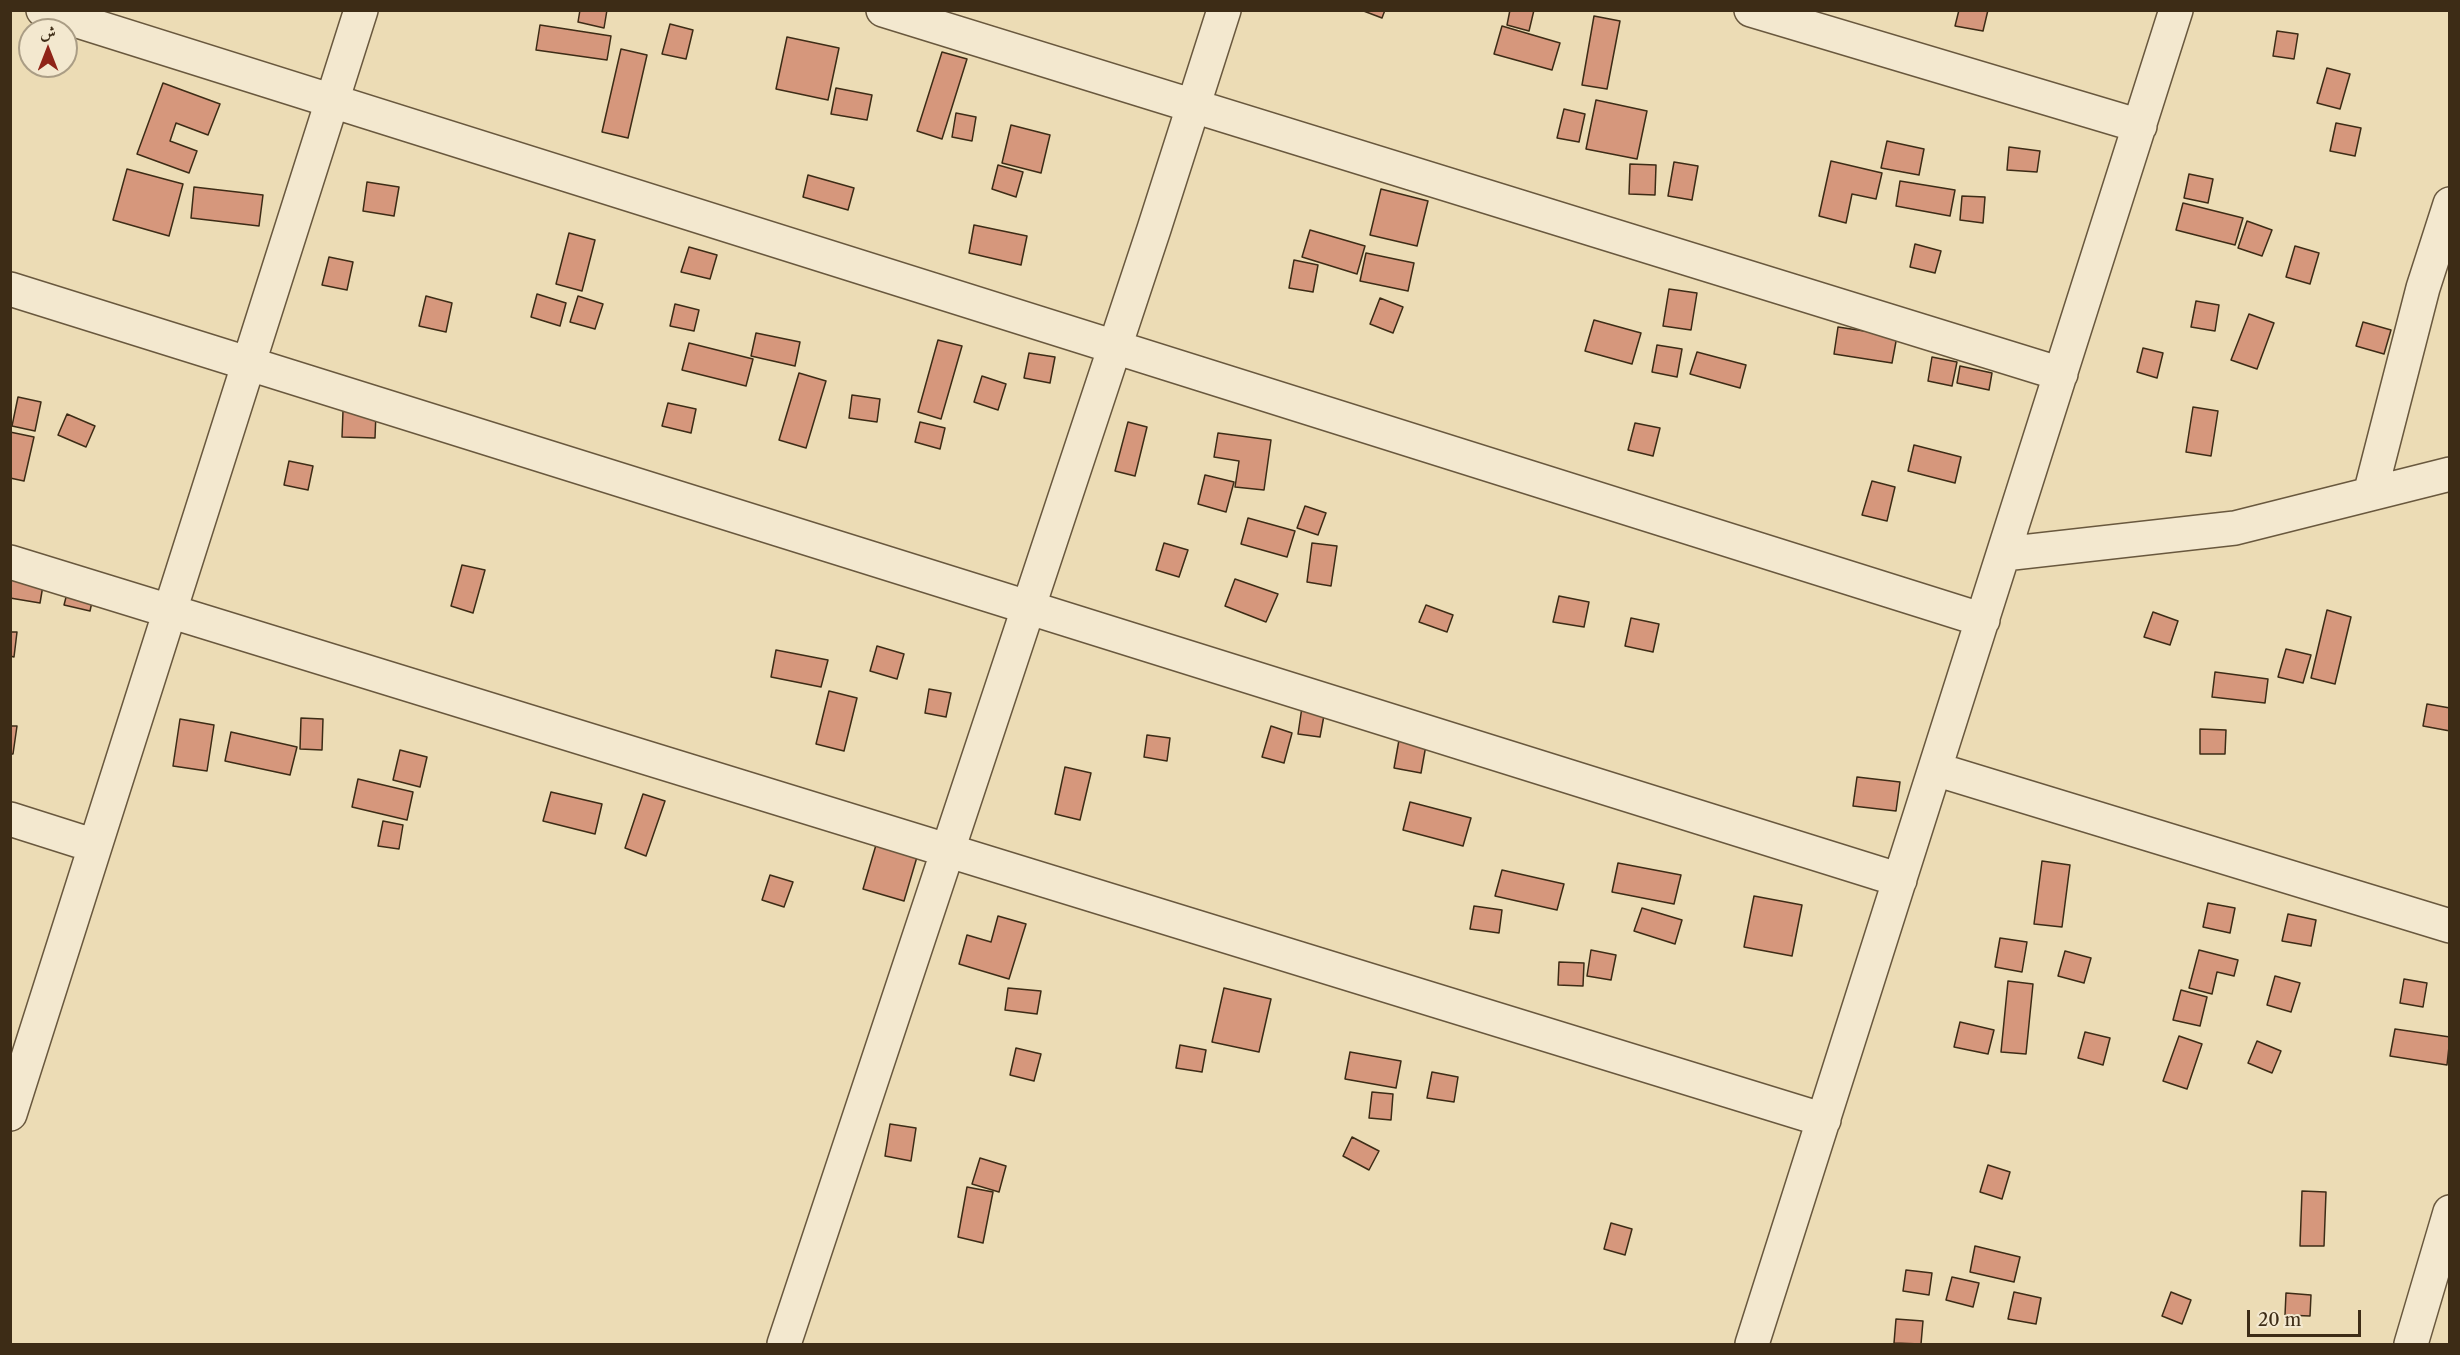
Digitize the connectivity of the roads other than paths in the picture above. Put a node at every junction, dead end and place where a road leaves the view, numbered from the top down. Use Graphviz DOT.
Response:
graph roads {
  1 [pos="43,10"];
  2 [pos="361,10"];
  3 [pos="883,10"];
  4 [pos="1224,10"];
  5 [pos="1751,10"];
  6 [pos="2176,10"];
  7 [pos="332,102"];
  8 [pos="1193,106"];
  9 [pos="2140,126"];
  10 [pos="2450,204"];
  11 [pos="10,289"];
  12 [pos="2436,292"];
  13 [pos="1115,348"];
  14 [pos="249,364"];
  15 [pos="2061,374"];
  16 [pos="2450,474"];
  17 [pos="2370,494"];
  18 [pos="2004,555"];
  19 [pos="10,562"];
  20 [pos="1028,608"];
  21 [pos="170,611"];
  22 [pos="1983,620"];
  23 [pos="1935,770"];
  24 [pos="10,819"];
  25 [pos="95,846"];
  26 [pos="948,850"];
  27 [pos="1900,880"];
  28 [pos="2450,926"];
  29 [pos="17,1071"];
  30 [pos="10,1114"];
  31 [pos="1824,1120"];
  32 [pos="2450,1212"];
  33 [pos="784,1344"];
  34 [pos="1752,1344"];
  35 [pos="2410,1344"];
  1 -- 7 [label="street"];
  2 -- 7 [label="street"];
  3 -- 8 [label="street"];
  4 -- 8 [label="street"];
  5 -- 9 [label="street"];
  6 -- 9 [label="street"];
  7 -- 13 [label="street"];
  7 -- 14 [label="street"];
  8 -- 13 [label="street"];
  8 -- 15 [label="street"];
  9 -- 15 [label="street"];
  10 -- 12 [label="street"];
  11 -- 14 [label="street"];
  12 -- 17 [label="street"];
  13 -- 20 [label="street"];
  13 -- 22 [label="street"];
  14 -- 20 [label="street"];
  14 -- 21 [label="street"];
  15 -- 18 [label="street"];
  16 -- 17 [label="street"];
  17 -- 18 [label="street"];
  18 -- 22 [label="street"];
  19 -- 21 [label="street"];
  20 -- 26 [label="street"];
  20 -- 27 [label="street"];
  21 -- 25 [label="street"];
  21 -- 26 [label="street"];
  22 -- 23 [label="street"];
  23 -- 27 [label="street"];
  23 -- 28 [label="street"];
  24 -- 25 [label="street"];
  25 -- 29 [label="street"];
  26 -- 31 [label="street"];
  26 -- 33 [label="street"];
  27 -- 31 [label="street"];
  29 -- 30 [label="street"];
  31 -- 34 [label="street"];
  32 -- 35 [label="street"];
}
